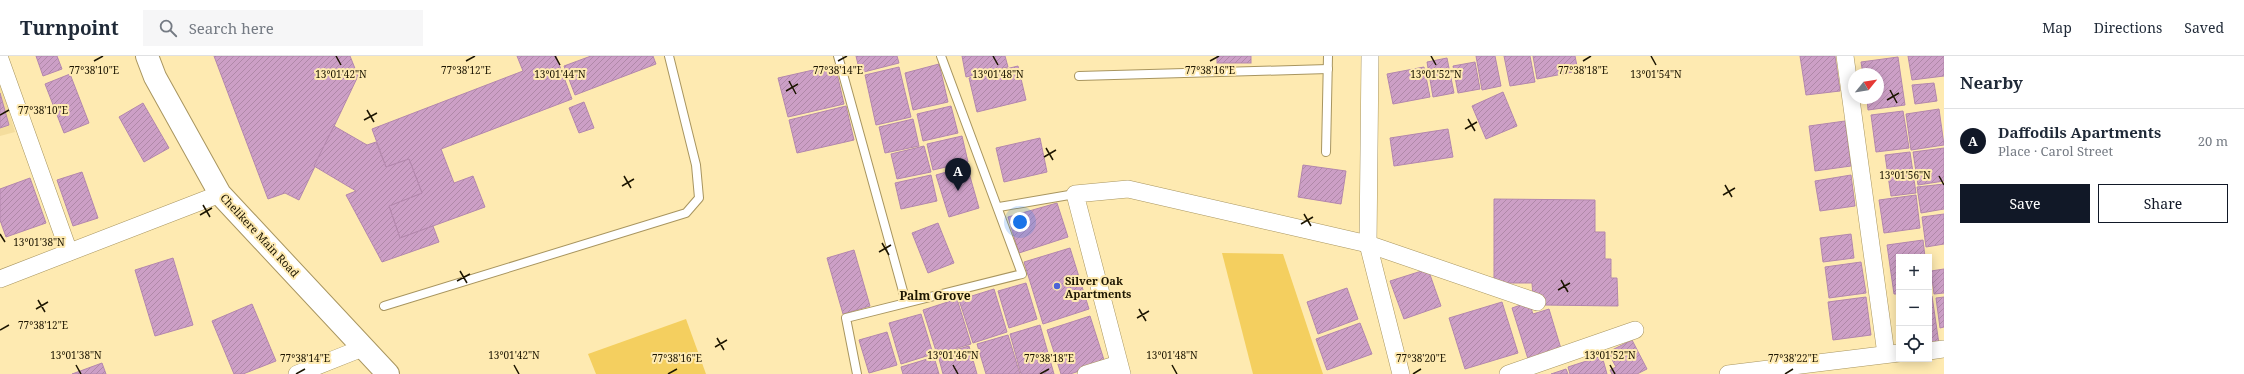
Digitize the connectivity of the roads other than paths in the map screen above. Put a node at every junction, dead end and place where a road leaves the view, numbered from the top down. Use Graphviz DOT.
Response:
graph roads {
  1 [pos="147,56"];
  2 [pos="670,56"];
  3 [pos="838,56"];
  4 [pos="941,56"];
  5 [pos="1328,56"];
  6 [pos="1370,56"];
  7 [pos="1845,56"];
  8 [pos="0,59"];
  9 [pos="1328,69"];
  10 [pos="1079,76"];
  11 [pos="1326,152"];
  12 [pos="220,194"];
  13 [pos="1075,194"];
  14 [pos="999,207"];
  15 [pos="1368,244"];
  16 [pos="69,252"];
  17 [pos="0,279"];
  18 [pos="906,302"];
  19 [pos="1537,302"];
  20 [pos="384,306"];
  21 [pos="1635,330"];
  22 [pos="365,347"];
  23 [pos="1944,349"];
  24 [pos="1932,351"];
  25 [pos="1892,354"];
  26 [pos="1120,369"];
  27 [pos="296,374"];
  28 [pos="388,374"];
  29 [pos="857,374"];
  30 [pos="1086,374"];
  31 [pos="1401,374"];
  32 [pos="1508,374"];
  33 [pos="1728,374"];
  1 -- 12 [label="street, Chelikere Main Road"];
  2 -- 20 [label="lane"];
  3 -- 18 [label="lane"];
  4 -- 14 [label="lane"];
  5 -- 9 [label="lane"];
  6 -- 15 [label="street"];
  7 -- 25 [label="street"];
  8 -- 16 [label="street"];
  9 -- 10 [label="lane"];
  9 -- 11 [label="lane"];
  12 -- 16 [label="street"];
  12 -- 22 [label="street, Chelikere Main Road"];
  13 -- 14 [label="lane"];
  13 -- 15 [label="street"];
  13 -- 26 [label="street"];
  14 -- 18 [label="lane"];
  15 -- 19 [label="street"];
  15 -- 31 [label="street"];
  16 -- 17 [label="street"];
  18 -- 29 [label="lane"];
  21 -- 32 [label="street"];
  22 -- 27 [label="street"];
  22 -- 28 [label="street, Chelikere Main Road"];
  23 -- 24 [label="street"];
  25 -- 33 [label="street"];
  26 -- 30 [label="street"];
}
